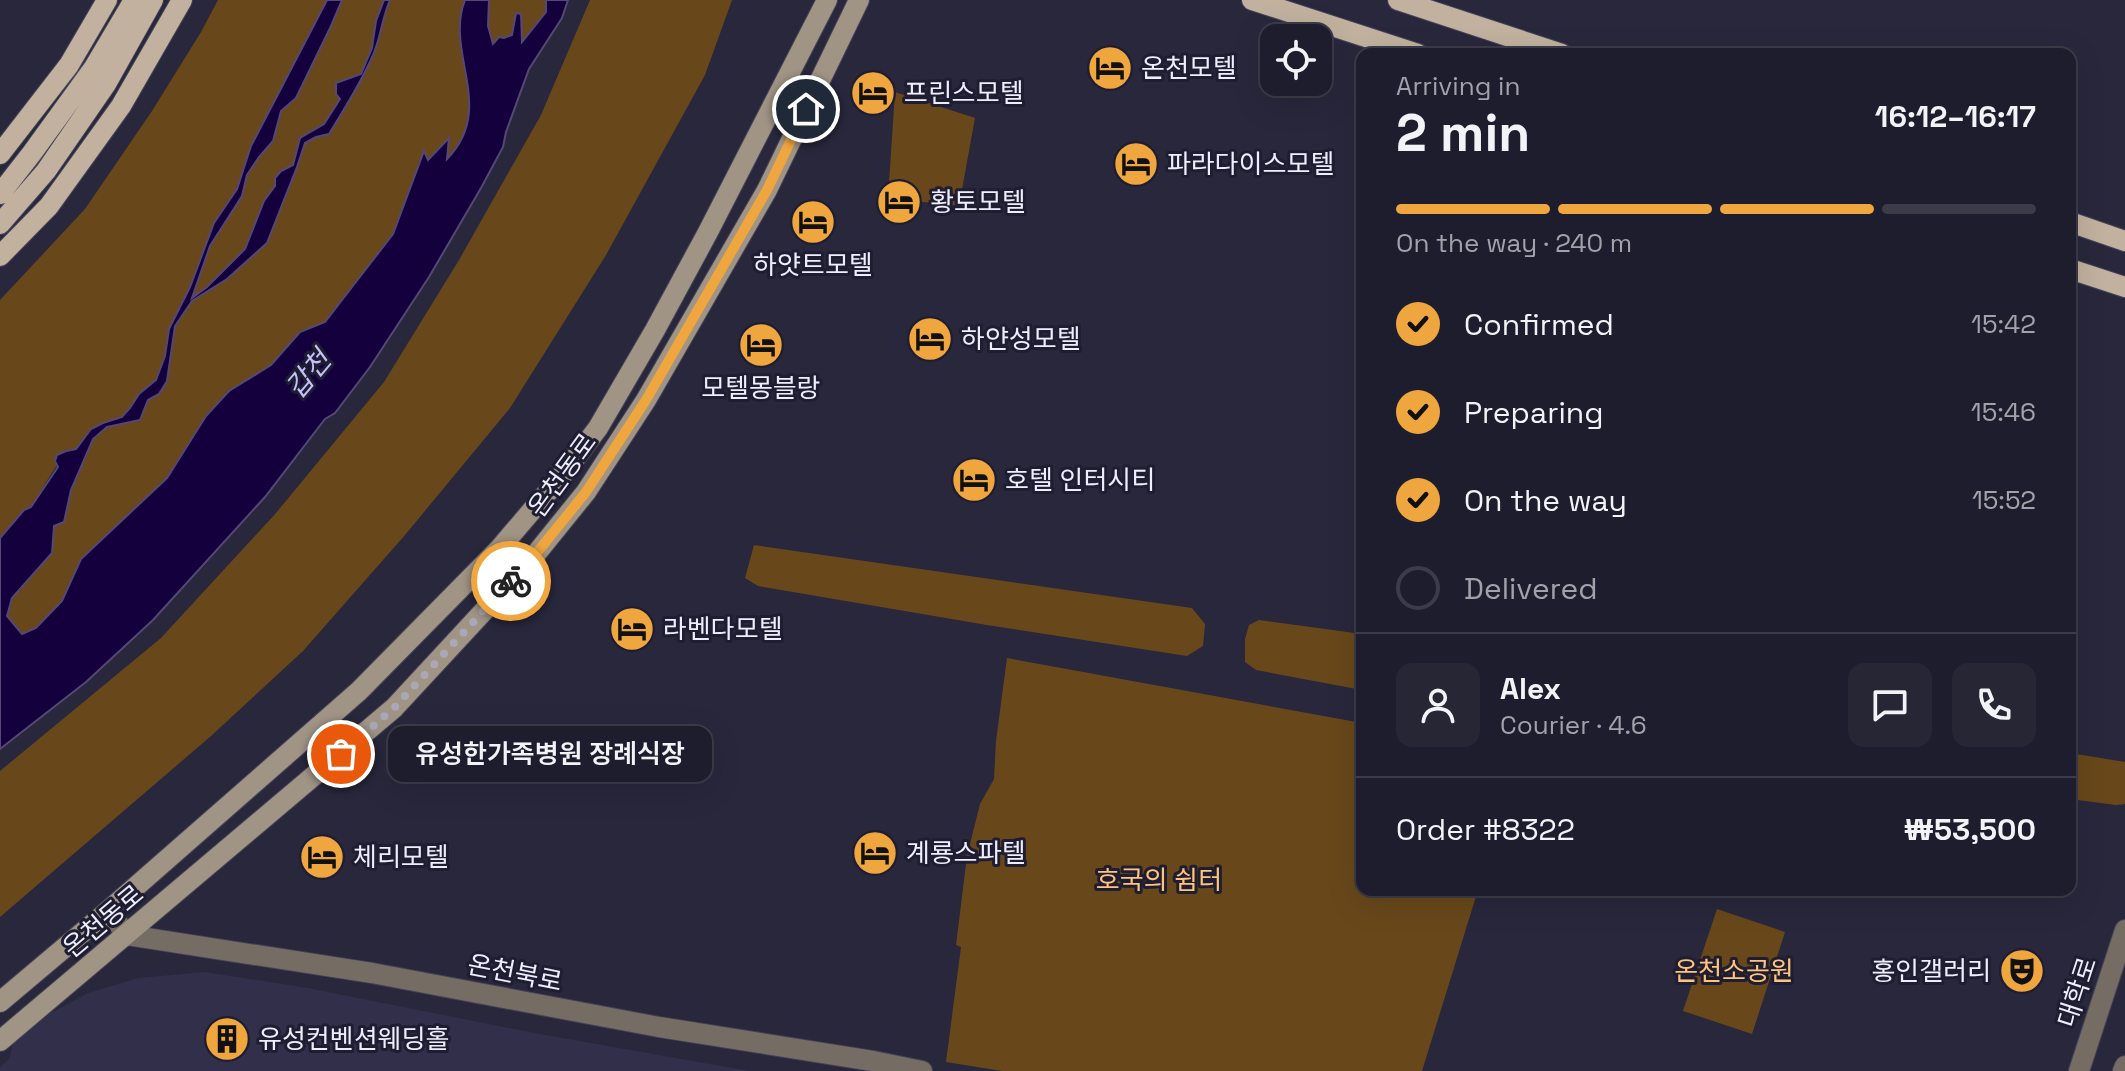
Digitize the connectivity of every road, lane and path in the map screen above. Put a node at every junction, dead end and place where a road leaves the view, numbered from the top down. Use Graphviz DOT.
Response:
graph roads {
  1 [pos="107,0"];
  2 [pos="134,0"];
  3 [pos="153,0"];
  4 [pos="182,0"];
  5 [pos="827,0"];
  6 [pos="859,0"];
  7 [pos="1252,0"];
  8 [pos="1398,0"];
  9 [pos="1400,48"];
  10 [pos="1544,48"];
  11 [pos="0,154"];
  12 [pos="0,194"];
  13 [pos="0,224"];
  14 [pos="2076,224"];
  15 [pos="2125,241"];
  16 [pos="0,256"];
  17 [pos="2076,271"];
  18 [pos="2125,287"];
  19 [pos="108,911"];
  20 [pos="2125,930"];
  21 [pos="127,935"];
  22 [pos="0,1002"];
  23 [pos="0,1041"];
  24 [pos="922,1071"];
  25 [pos="2079,1071"];
  1 -- 11 [label="main road"];
  2 -- 12 [label="main road"];
  3 -- 13 [label="main road"];
  4 -- 16 [label="main road"];
  5 -- 19 [label="main road, 온천동로"];
  6 -- 21 [label="main road, 온천동로"];
  7 -- 9 [label="main road"];
  8 -- 10 [label="main road"];
  14 -- 15 [label="main road"];
  17 -- 18 [label="main road"];
  19 -- 21 [label="street"];
  19 -- 22 [label="main road, 온천동로"];
  20 -- 25 [label="street, 대학로"];
  21 -- 23 [label="main road, 온천동로"];
  21 -- 24 [label="street, 온천북로"];
}
